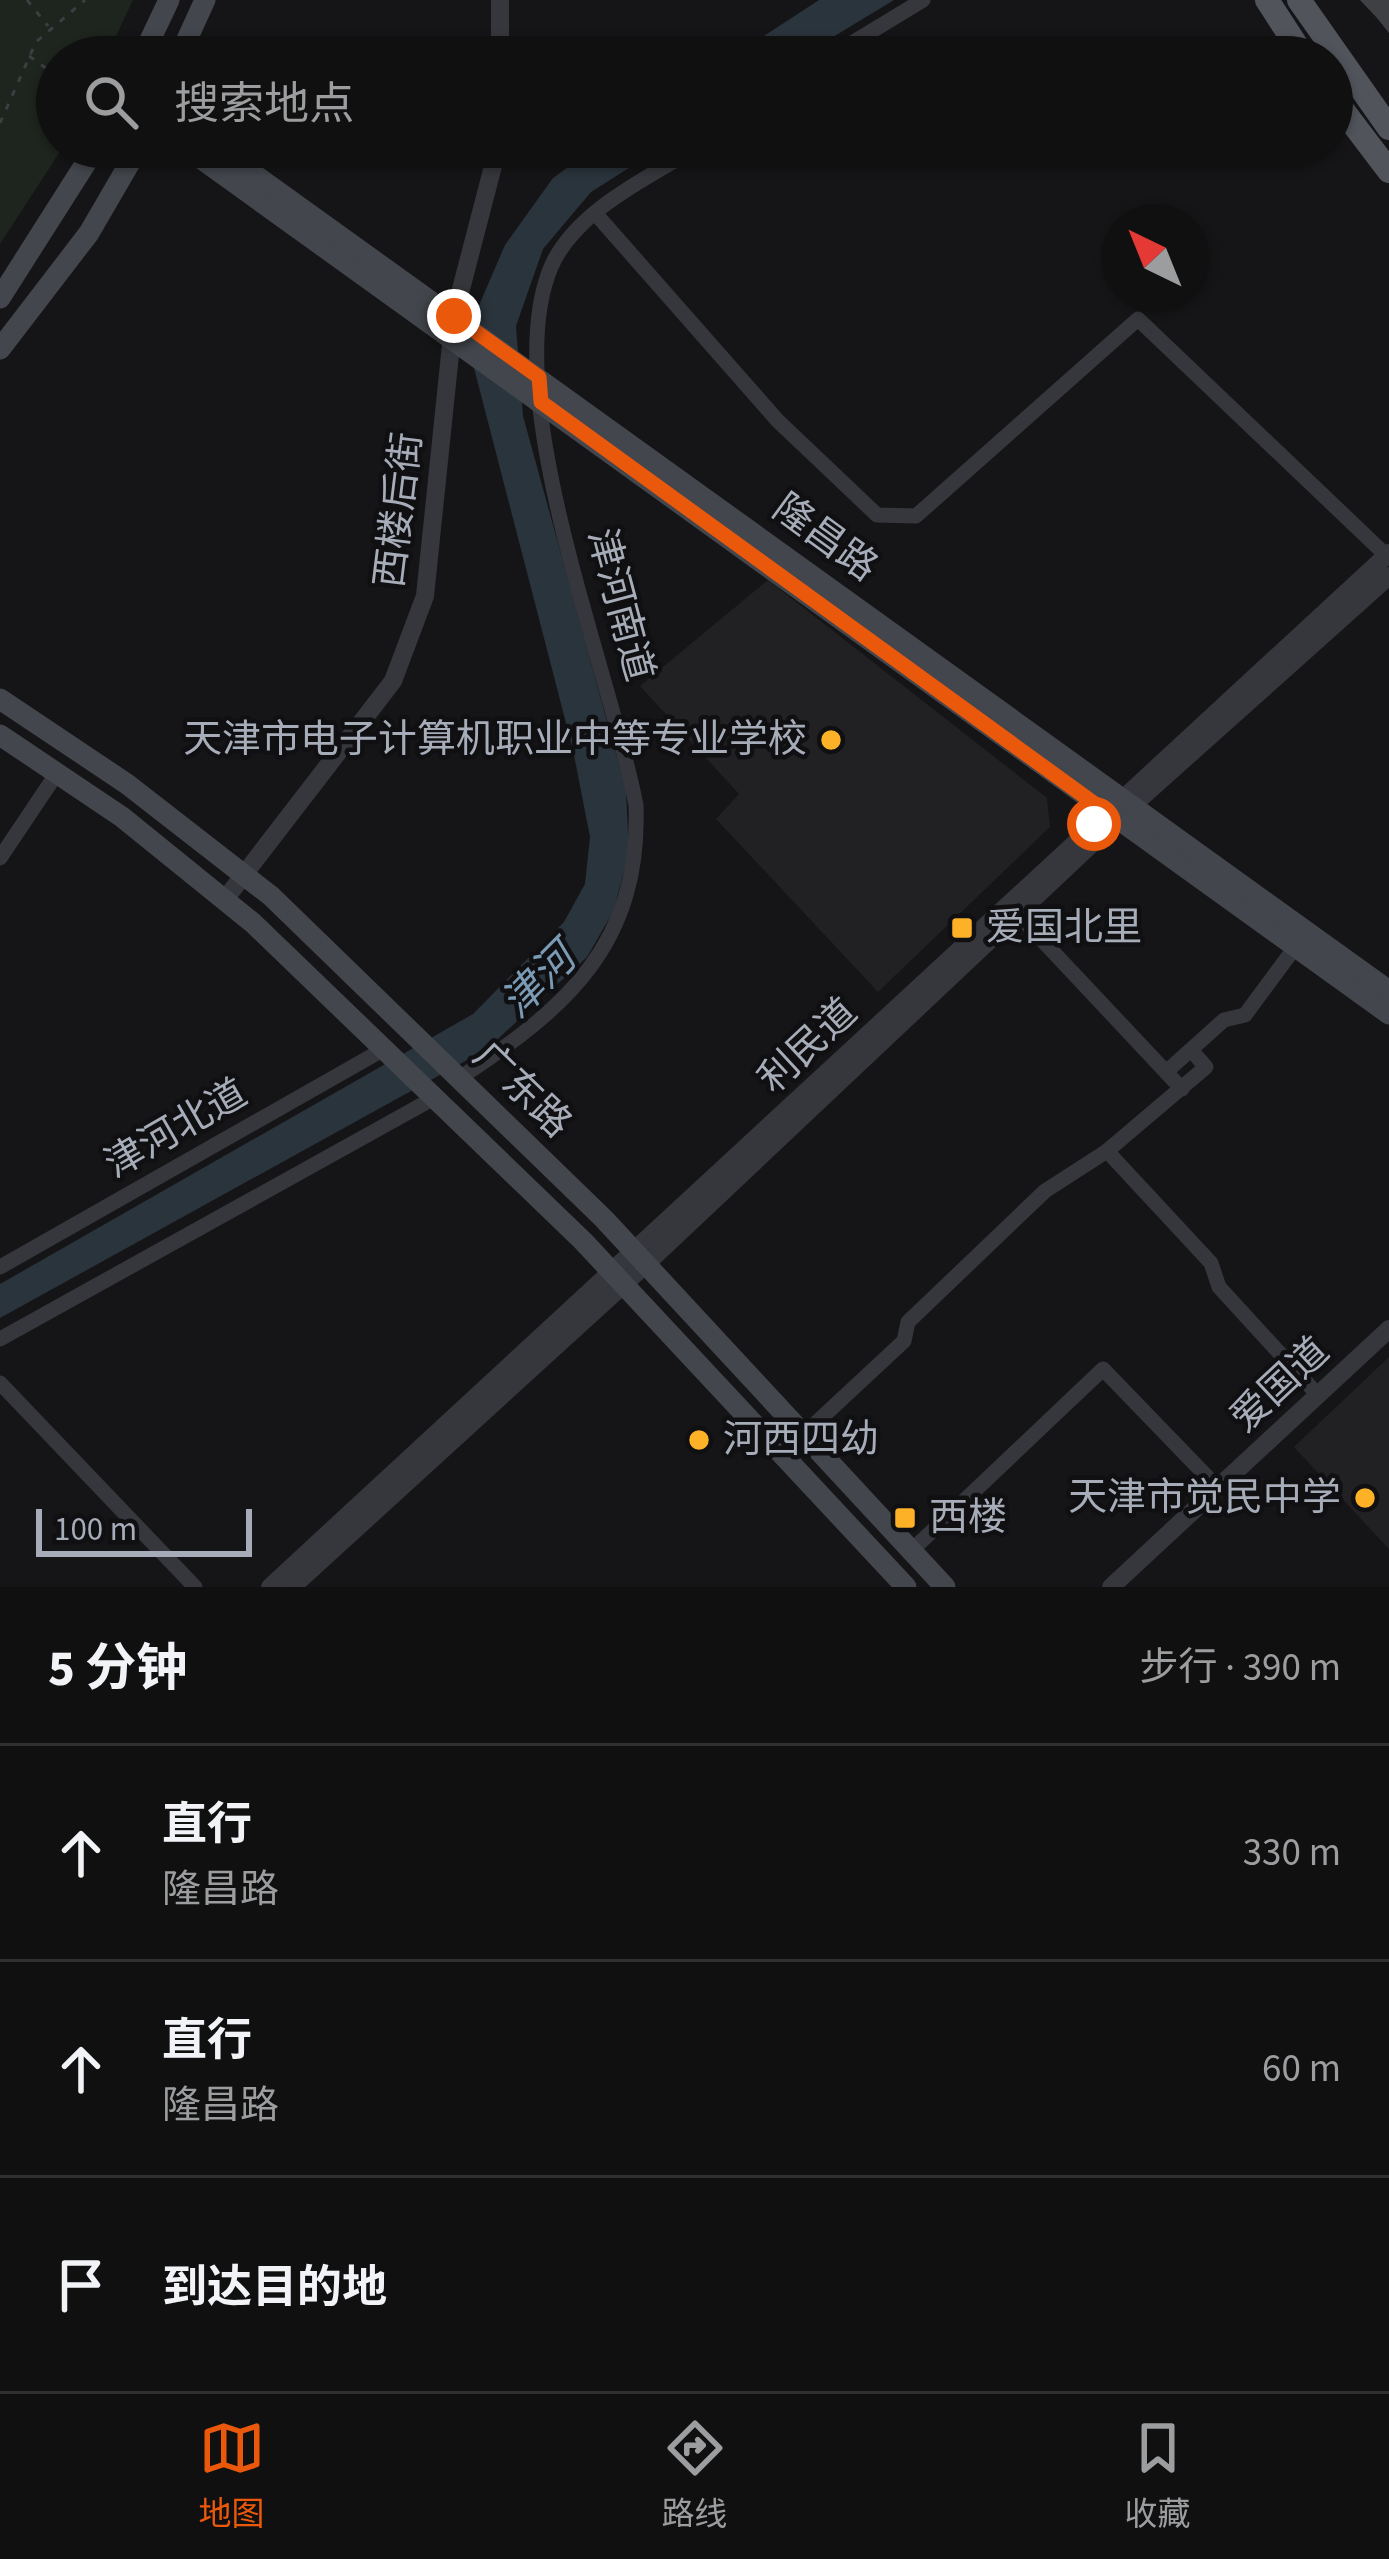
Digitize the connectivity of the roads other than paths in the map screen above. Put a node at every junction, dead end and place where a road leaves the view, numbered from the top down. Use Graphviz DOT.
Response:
graph roads {
  1 [pos="169,0"];
  2 [pos="205,0"];
  3 [pos="500,0"];
  4 [pos="923,0"];
  5 [pos="1267,0"];
  6 [pos="1299,0"];
  7 [pos="152,36"];
  8 [pos="189,36"];
  9 [pos="500,36"];
  10 [pos="864,36"];
  11 [pos="1290,36"];
  12 [pos="1324,36"];
  13 [pos="1353,77"];
  14 [pos="1353,124"];
  15 [pos="1389,128"];
  16 [pos="83,168"];
  17 [pos="127,168"];
  18 [pos="215,168"];
  19 [pos="245,168"];
  20 [pos="493,168"];
  21 [pos="665,168"];
  22 [pos="1389,172"];
  23 [pos="595,213"];
  24 [pos="0,298"];
  25 [pos="458,331"];
  26 [pos="0,349"];
  27 [pos="535,386"];
  28 [pos="1388,555"];
  29 [pos="1389,576"];
  30 [pos="0,699"];
  31 [pos="0,735"];
  32 [pos="57,773"];
  33 [pos="1120,808"];
  34 [pos="0,858"];
  35 [pos="248,875"];
  36 [pos="226,898"];
  37 [pos="1013,909"];
  38 [pos="1296,946"];
  39 [pos="1389,991"];
  40 [pos="1389,1014"];
  41 [pos="384,1049"];
  42 [pos="1191,1050"];
  43 [pos="1166,1072"];
  44 [pos="458,1079"];
  45 [pos="1182,1089"];
  46 [pos="434,1098"];
  47 [pos="1107,1151"];
  48 [pos="641,1258"];
  49 [pos="0,1267"];
  50 [pos="619,1278"];
  51 [pos="1389,1329"];
  52 [pos="0,1339"];
  53 [pos="0,1383"];
  54 [pos="1318,1395"];
  55 [pos="803,1435"];
  56 [pos="1218,1488"];
  57 [pos="911,1551"];
  58 [pos="195,1587"];
  59 [pos="270,1587"];
  60 [pos="292,1587"];
  61 [pos="906,1587"];
  62 [pos="945,1587"];
  63 [pos="1111,1587"];
  1 -- 7 [label="main road"];
  2 -- 8 [label="main road"];
  3 -- 9 [label="street"];
  4 -- 10 [label="street"];
  5 -- 11 [label="main road"];
  6 -- 12 [label="main road"];
  13 -- 15 [label="main road"];
  14 -- 22 [label="main road"];
  16 -- 24 [label="main road"];
  17 -- 26 [label="main road"];
  18 -- 25 [label="main road"];
  19 -- 25 [label="main road, 隆昌路"];
  20 -- 25 [label="street, 西楼后街"];
  21 -- 23 [label="street, 津河南道"];
  23 -- 27 [label="street, 津河南道"];
  23 -- 28 [label="street"];
  25 -- 27 [label="main road, 隆昌路"];
  25 -- 35 [label="street, 西楼后街"];
  27 -- 33 [label="main road, 隆昌路"];
  27 -- 44 [label="street, 津河南道"];
  28 -- 33 [label="street, 利民道"];
  29 -- 33 [label="street, 利民道"];
  30 -- 35 [label="main road, 广东路"];
  31 -- 32 [label="main road, 广东路"];
  32 -- 34 [label="street"];
  32 -- 36 [label="main road, 广东路"];
  33 -- 37 [label="street, 利民道"];
  33 -- 38 [label="main road, 隆昌路"];
  33 -- 39 [label="main road, 隆昌路"];
  35 -- 36 [label="street, 西楼后街"];
  35 -- 44 [label="main road, 广东路"];
  36 -- 41 [label="main road, 广东路"];
  37 -- 43 [label="street"];
  37 -- 48 [label="street, 利民道"];
  38 -- 40 [label="main road, 隆昌路"];
  38 -- 42 [label="street"];
  41 -- 46 [label="main road, 广东路"];
  41 -- 49 [label="street, 津河北道"];
  42 -- 43 [label="street"];
  42 -- 45 [label="street"];
  43 -- 45 [label="street"];
  44 -- 48 [label="main road, 广东路"];
  45 -- 47 [label="street"];
  46 -- 50 [label="main road, 广东路"];
  46 -- 52 [label="street"];
  47 -- 54 [label="street"];
  47 -- 55 [label="street"];
  48 -- 50 [label="street, 利民道"];
  48 -- 55 [label="main road, 广东路"];
  50 -- 59 [label="street, 利民道"];
  50 -- 60 [label="street, 利民道"];
  50 -- 61 [label="main road, 广东路"];
  51 -- 54 [label="street, 爱国道"];
  53 -- 58 [label="street"];
  54 -- 56 [label="street, 爱国道"];
  55 -- 57 [label="main road, 广东路"];
  56 -- 57 [label="street"];
  56 -- 63 [label="street, 爱国道"];
  57 -- 62 [label="main road, 广东路"];
}
